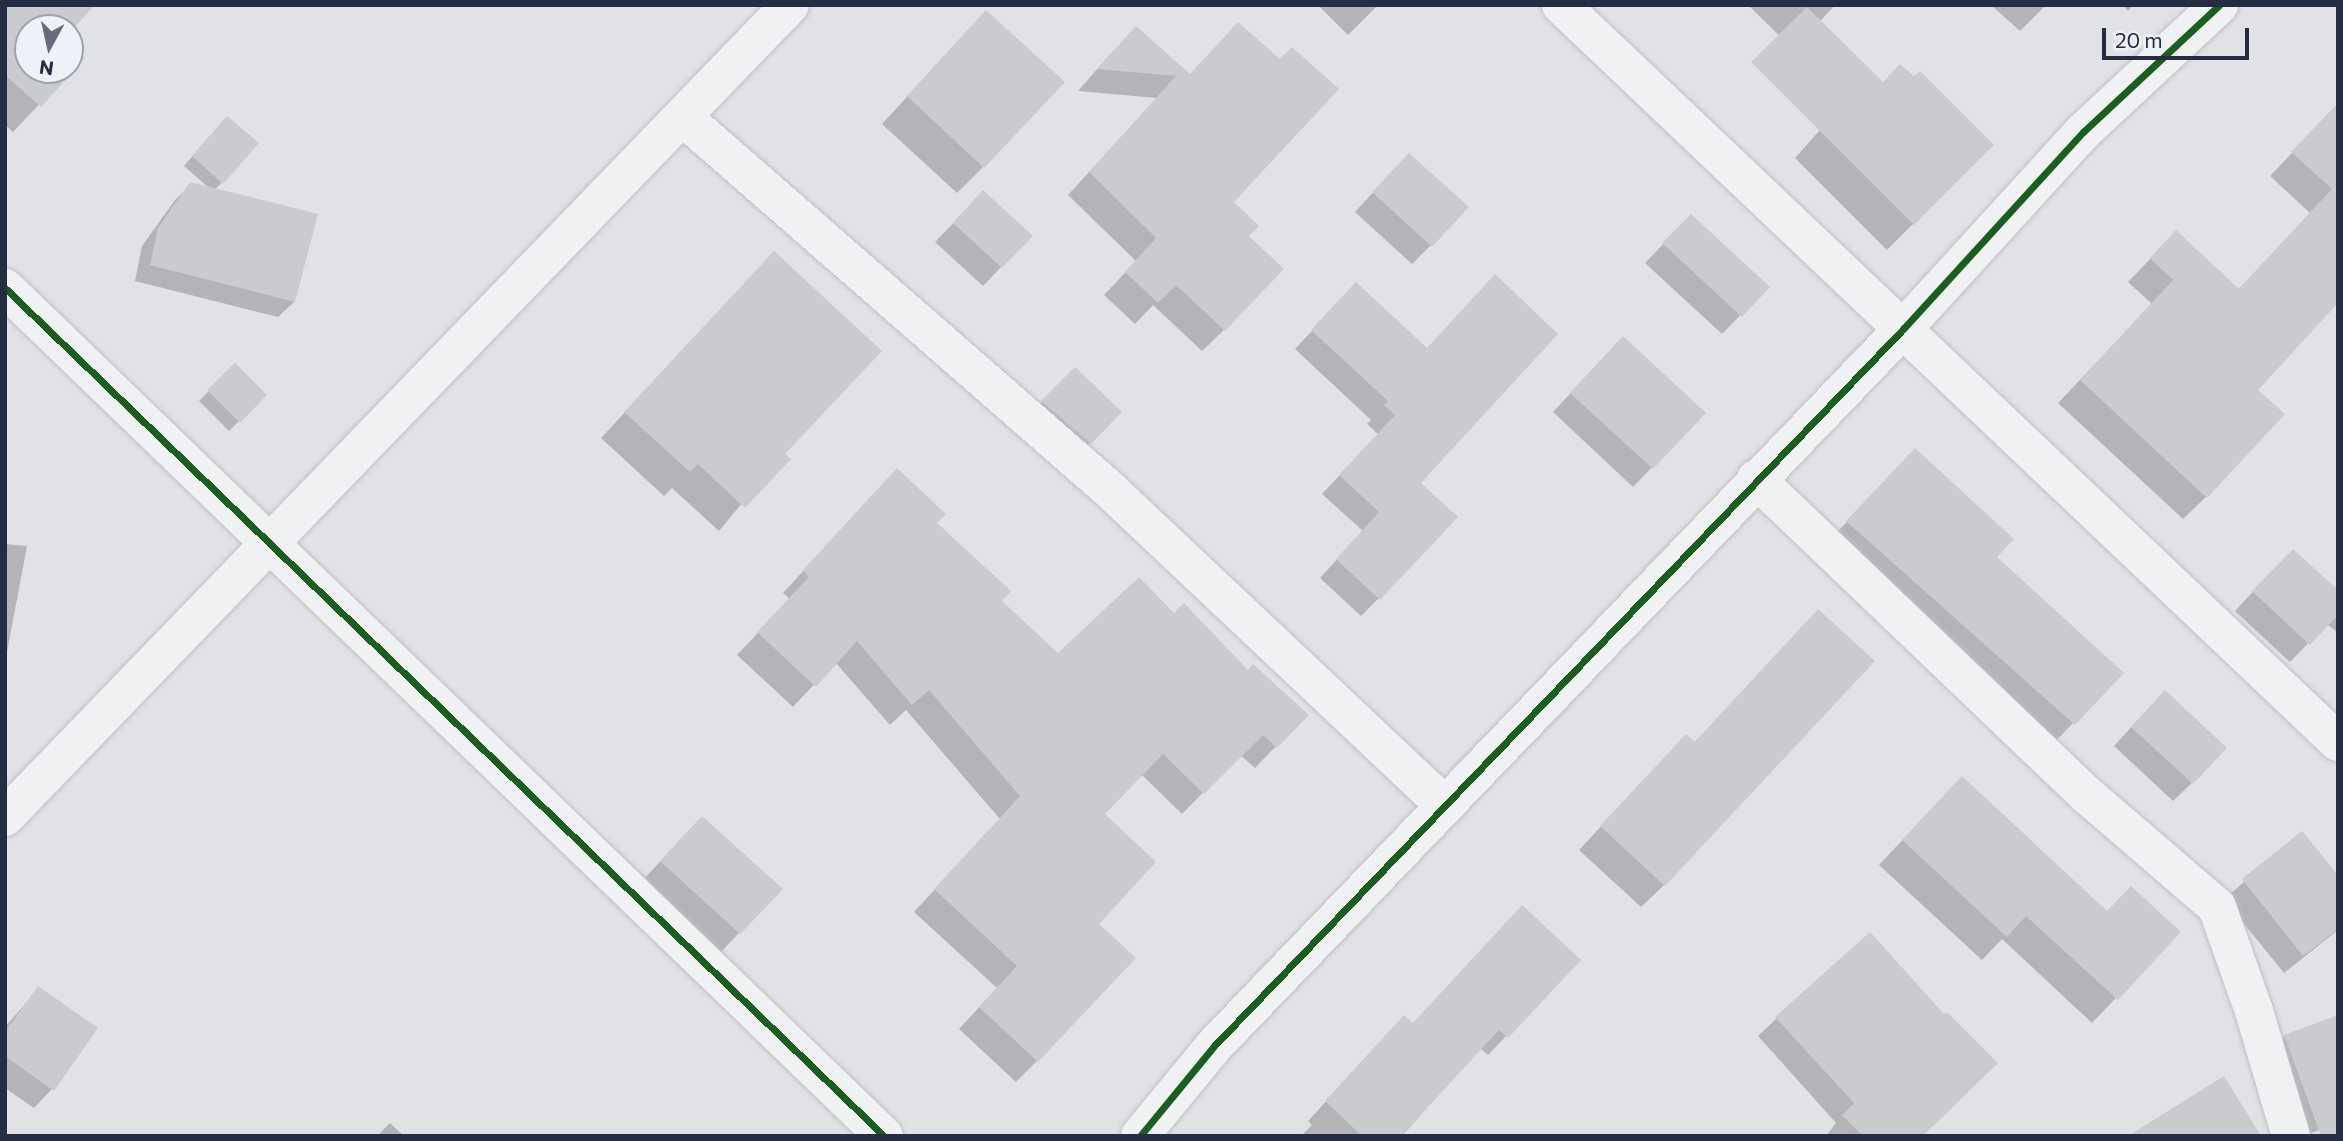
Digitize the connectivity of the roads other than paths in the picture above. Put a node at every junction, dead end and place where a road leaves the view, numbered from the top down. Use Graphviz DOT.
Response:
graph roads {
  1 [pos="790,5"];
  2 [pos="1561,5"];
  3 [pos="2219,5"];
  4 [pos="684,118"];
  5 [pos="5,288"];
  6 [pos="1903,329"];
  7 [pos="1756,479"];
  8 [pos="272,541"];
  9 [pos="2338,742"];
  10 [pos="1445,806"];
  11 [pos="5,817"];
  12 [pos="884,1136"];
  13 [pos="1140,1136"];
  14 [pos="2291,1136"];
  1 -- 4 [label="street"];
  2 -- 6 [label="street"];
  3 -- 6 [label="street"];
  4 -- 8 [label="street"];
  4 -- 10 [label="street"];
  5 -- 8 [label="street"];
  6 -- 7 [label="street"];
  6 -- 9 [label="street"];
  7 -- 10 [label="street"];
  7 -- 14 [label="street"];
  8 -- 11 [label="street"];
  8 -- 12 [label="street"];
  10 -- 13 [label="street"];
}
